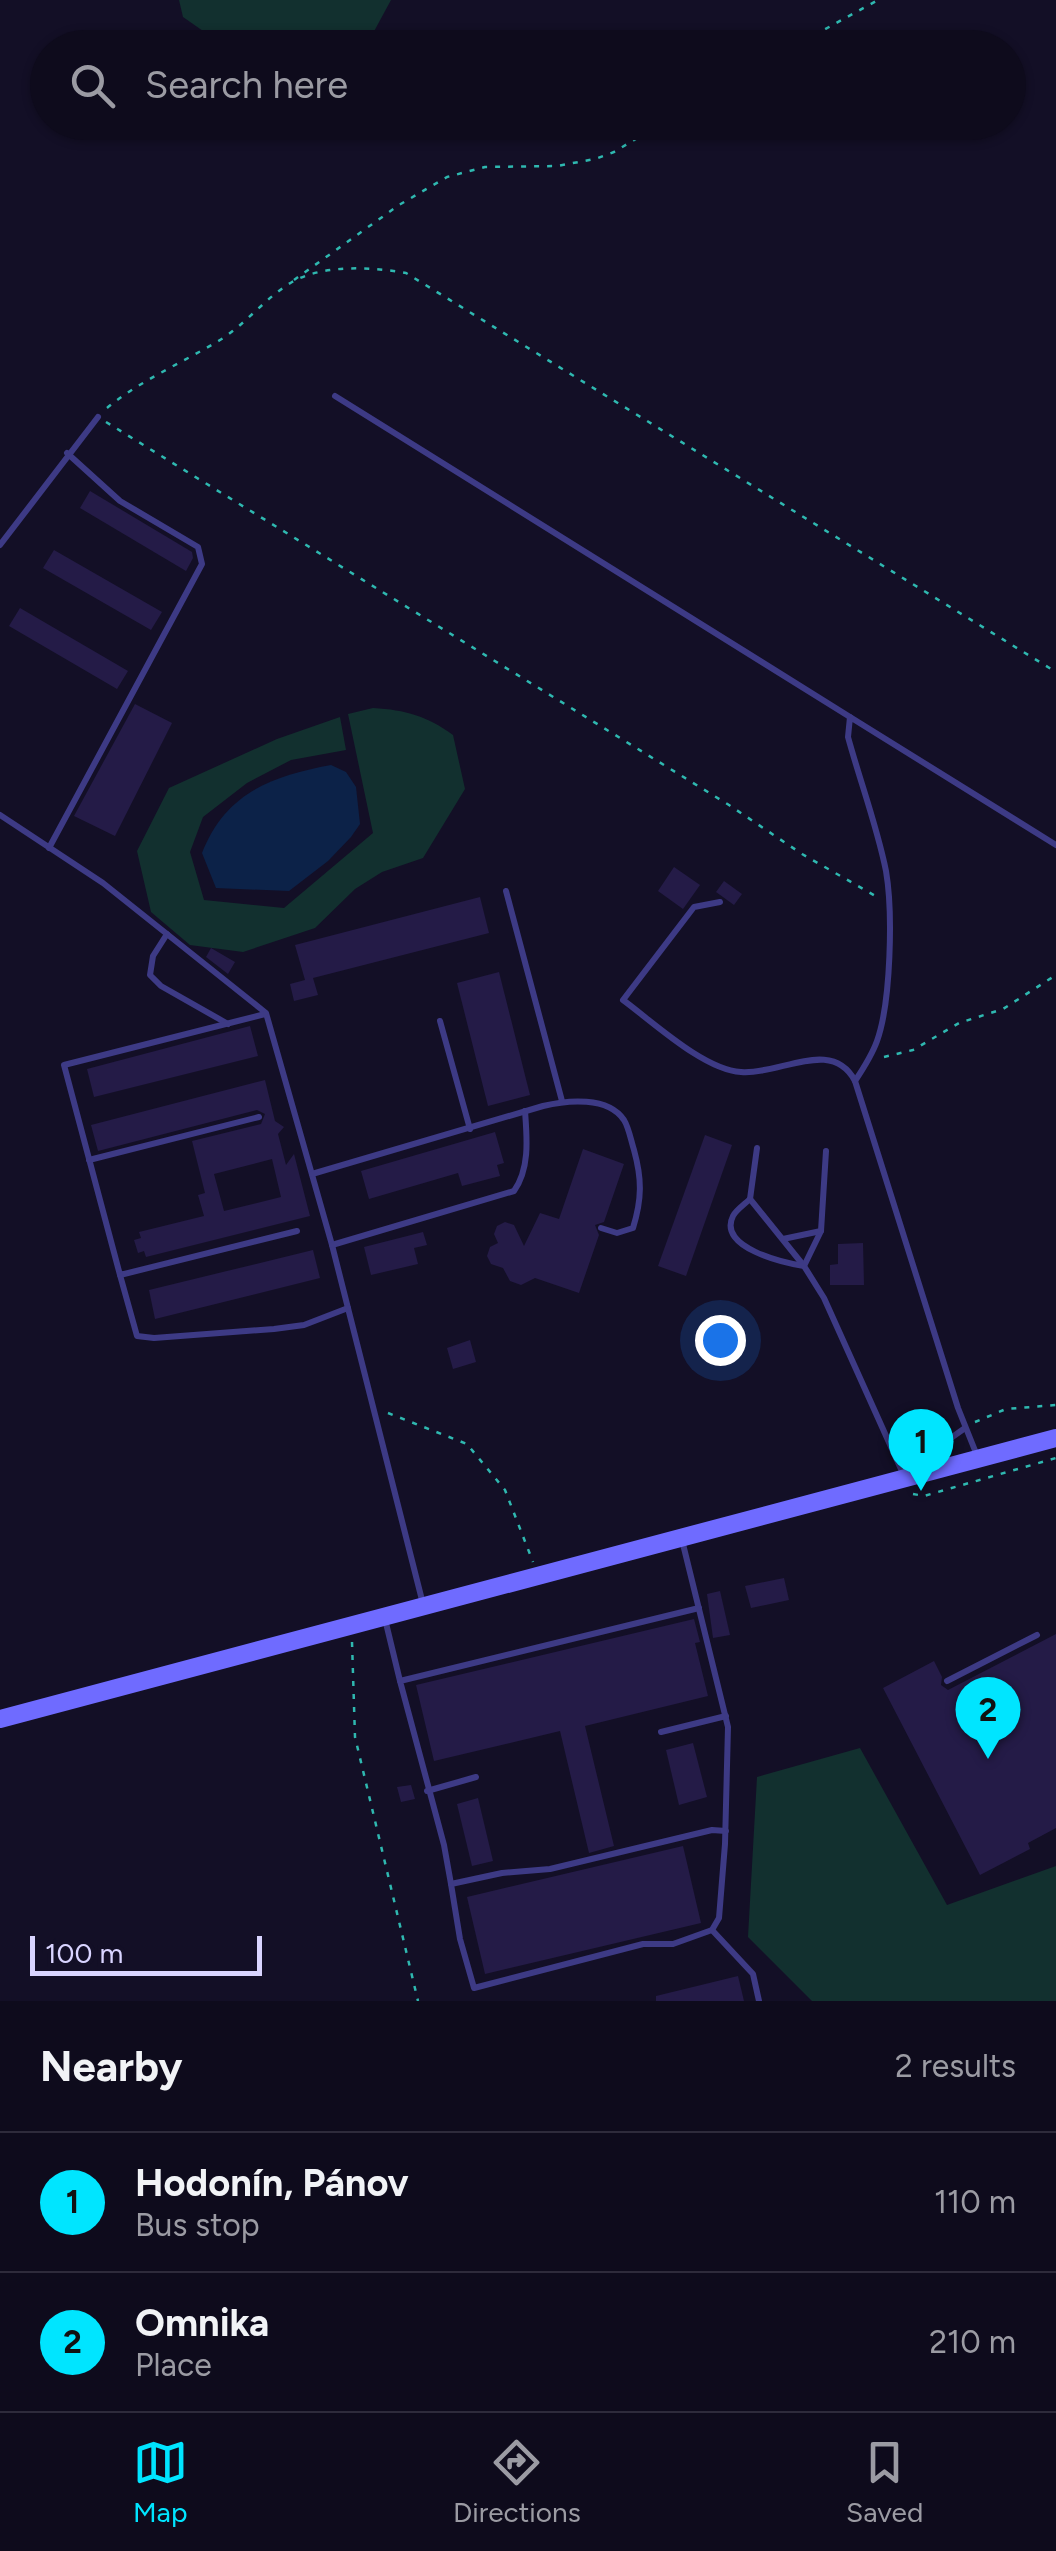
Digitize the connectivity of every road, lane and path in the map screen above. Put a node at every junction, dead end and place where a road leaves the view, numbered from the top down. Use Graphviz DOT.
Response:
graph roads {
  1 [pos="878,0"];
  2 [pos="824,30"];
  3 [pos="634,140"];
  4 [pos="293,281"];
  5 [pos="335,396"];
  6 [pos="98,417"];
  7 [pos="67,454"];
  8 [pos="0,544"];
  9 [pos="1056,672"];
  10 [pos="850,716"];
  11 [pos="0,815"];
  12 [pos="1056,844"];
  13 [pos="49,848"];
  14 [pos="506,892"];
  15 [pos="720,902"];
  16 [pos="888,904"];
  17 [pos="167,934"];
  18 [pos="1056,975"];
  19 [pos="266,1013"];
  20 [pos="440,1022"];
  21 [pos="228,1024"];
  22 [pos="867,1060"];
  23 [pos="855,1082"];
  24 [pos="562,1101"];
  25 [pos="525,1112"];
  26 [pos="259,1118"];
  27 [pos="470,1129"];
  28 [pos="757,1148"];
  29 [pos="826,1151"];
  30 [pos="90,1160"];
  31 [pos="312,1174"];
  32 [pos="750,1199"];
  33 [pos="601,1228"];
  34 [pos="298,1231"];
  35 [pos="821,1231"];
  36 [pos="783,1239"];
  37 [pos="332,1245"];
  38 [pos="804,1266"];
  39 [pos="120,1276"];
  40 [pos="348,1308"];
  41 [pos="1056,1406"];
  42 [pos="372,1409"];
  43 [pos="965,1428"];
  44 [pos="1056,1438"];
  45 [pos="1056,1458"];
  46 [pos="978,1459"];
  47 [pos="924,1474"];
  48 [pos="905,1479"];
  49 [pos="681,1539"];
  50 [pos="538,1577"];
  51 [pos="423,1607"];
  52 [pos="699,1608"];
  53 [pos="384,1616"];
  54 [pos="352,1625"];
  55 [pos="1037,1635"];
  56 [pos="400,1681"];
  57 [pos="947,1681"];
  58 [pos="726,1716"];
  59 [pos="0,1720"];
  60 [pos="661,1732"];
  61 [pos="476,1777"];
  62 [pos="427,1791"];
  63 [pos="726,1831"];
  64 [pos="451,1884"];
  65 [pos="712,1930"];
  66 [pos="474,1988"];
  67 [pos="418,2001"];
  68 [pos="475,2001"];
  69 [pos="759,2001"];
  1 -- 2 [label="path"];
  3 -- 4 [label="path"];
  4 -- 6 [label="path"];
  4 -- 9 [label="path"];
  5 -- 10 [label="lane"];
  6 -- 7 [label="lane"];
  6 -- 16 [label="path"];
  7 -- 8 [label="lane"];
  7 -- 13 [label="lane"];
  10 -- 12 [label="lane"];
  10 -- 16 [label="lane"];
  11 -- 13 [label="lane"];
  13 -- 17 [label="lane"];
  14 -- 24 [label="lane"];
  15 -- 23 [label="lane"];
  16 -- 22 [label="lane"];
  17 -- 19 [label="lane"];
  17 -- 21 [label="lane"];
  18 -- 22 [label="path"];
  19 -- 21 [label="lane"];
  19 -- 31 [label="lane"];
  20 -- 27 [label="lane"];
  21 -- 30 [label="lane"];
  22 -- 23 [label="lane"];
  23 -- 43 [label="lane"];
  24 -- 25 [label="lane"];
  24 -- 33 [label="lane"];
  25 -- 27 [label="lane"];
  25 -- 37 [label="lane"];
  26 -- 30 [label="lane"];
  27 -- 31 [label="lane"];
  28 -- 32 [label="lane"];
  29 -- 35 [label="lane"];
  30 -- 39 [label="lane"];
  31 -- 37 [label="lane"];
  32 -- 36 [label="lane"];
  32 -- 38 [label="lane"];
  34 -- 39 [label="lane"];
  35 -- 36 [label="lane"];
  35 -- 38 [label="lane"];
  36 -- 38 [label="lane"];
  37 -- 40 [label="lane"];
  38 -- 48 [label="lane"];
  39 -- 40 [label="lane"];
  40 -- 42 [label="lane"];
  41 -- 43 [label="path"];
  42 -- 50 [label="path"];
  42 -- 51 [label="lane"];
  43 -- 46 [label="lane"];
  43 -- 47 [label="lane"];
  44 -- 46 [label="main road"];
  45 -- 48 [label="path"];
  46 -- 47 [label="main road"];
  47 -- 48 [label="main road"];
  48 -- 49 [label="main road"];
  49 -- 50 [label="main road"];
  49 -- 52 [label="lane"];
  50 -- 51 [label="main road"];
  51 -- 53 [label="main road"];
  52 -- 56 [label="lane"];
  52 -- 58 [label="lane"];
  53 -- 54 [label="main road"];
  53 -- 56 [label="lane"];
  54 -- 59 [label="main road"];
  54 -- 67 [label="path"];
  55 -- 57 [label="lane"];
  56 -- 62 [label="lane"];
  58 -- 60 [label="lane"];
  58 -- 63 [label="lane"];
  61 -- 62 [label="lane"];
  62 -- 64 [label="lane"];
  63 -- 64 [label="lane"];
  63 -- 65 [label="lane"];
  64 -- 66 [label="lane"];
  65 -- 66 [label="lane"];
  65 -- 69 [label="lane"];
  66 -- 68 [label="lane"];
}
